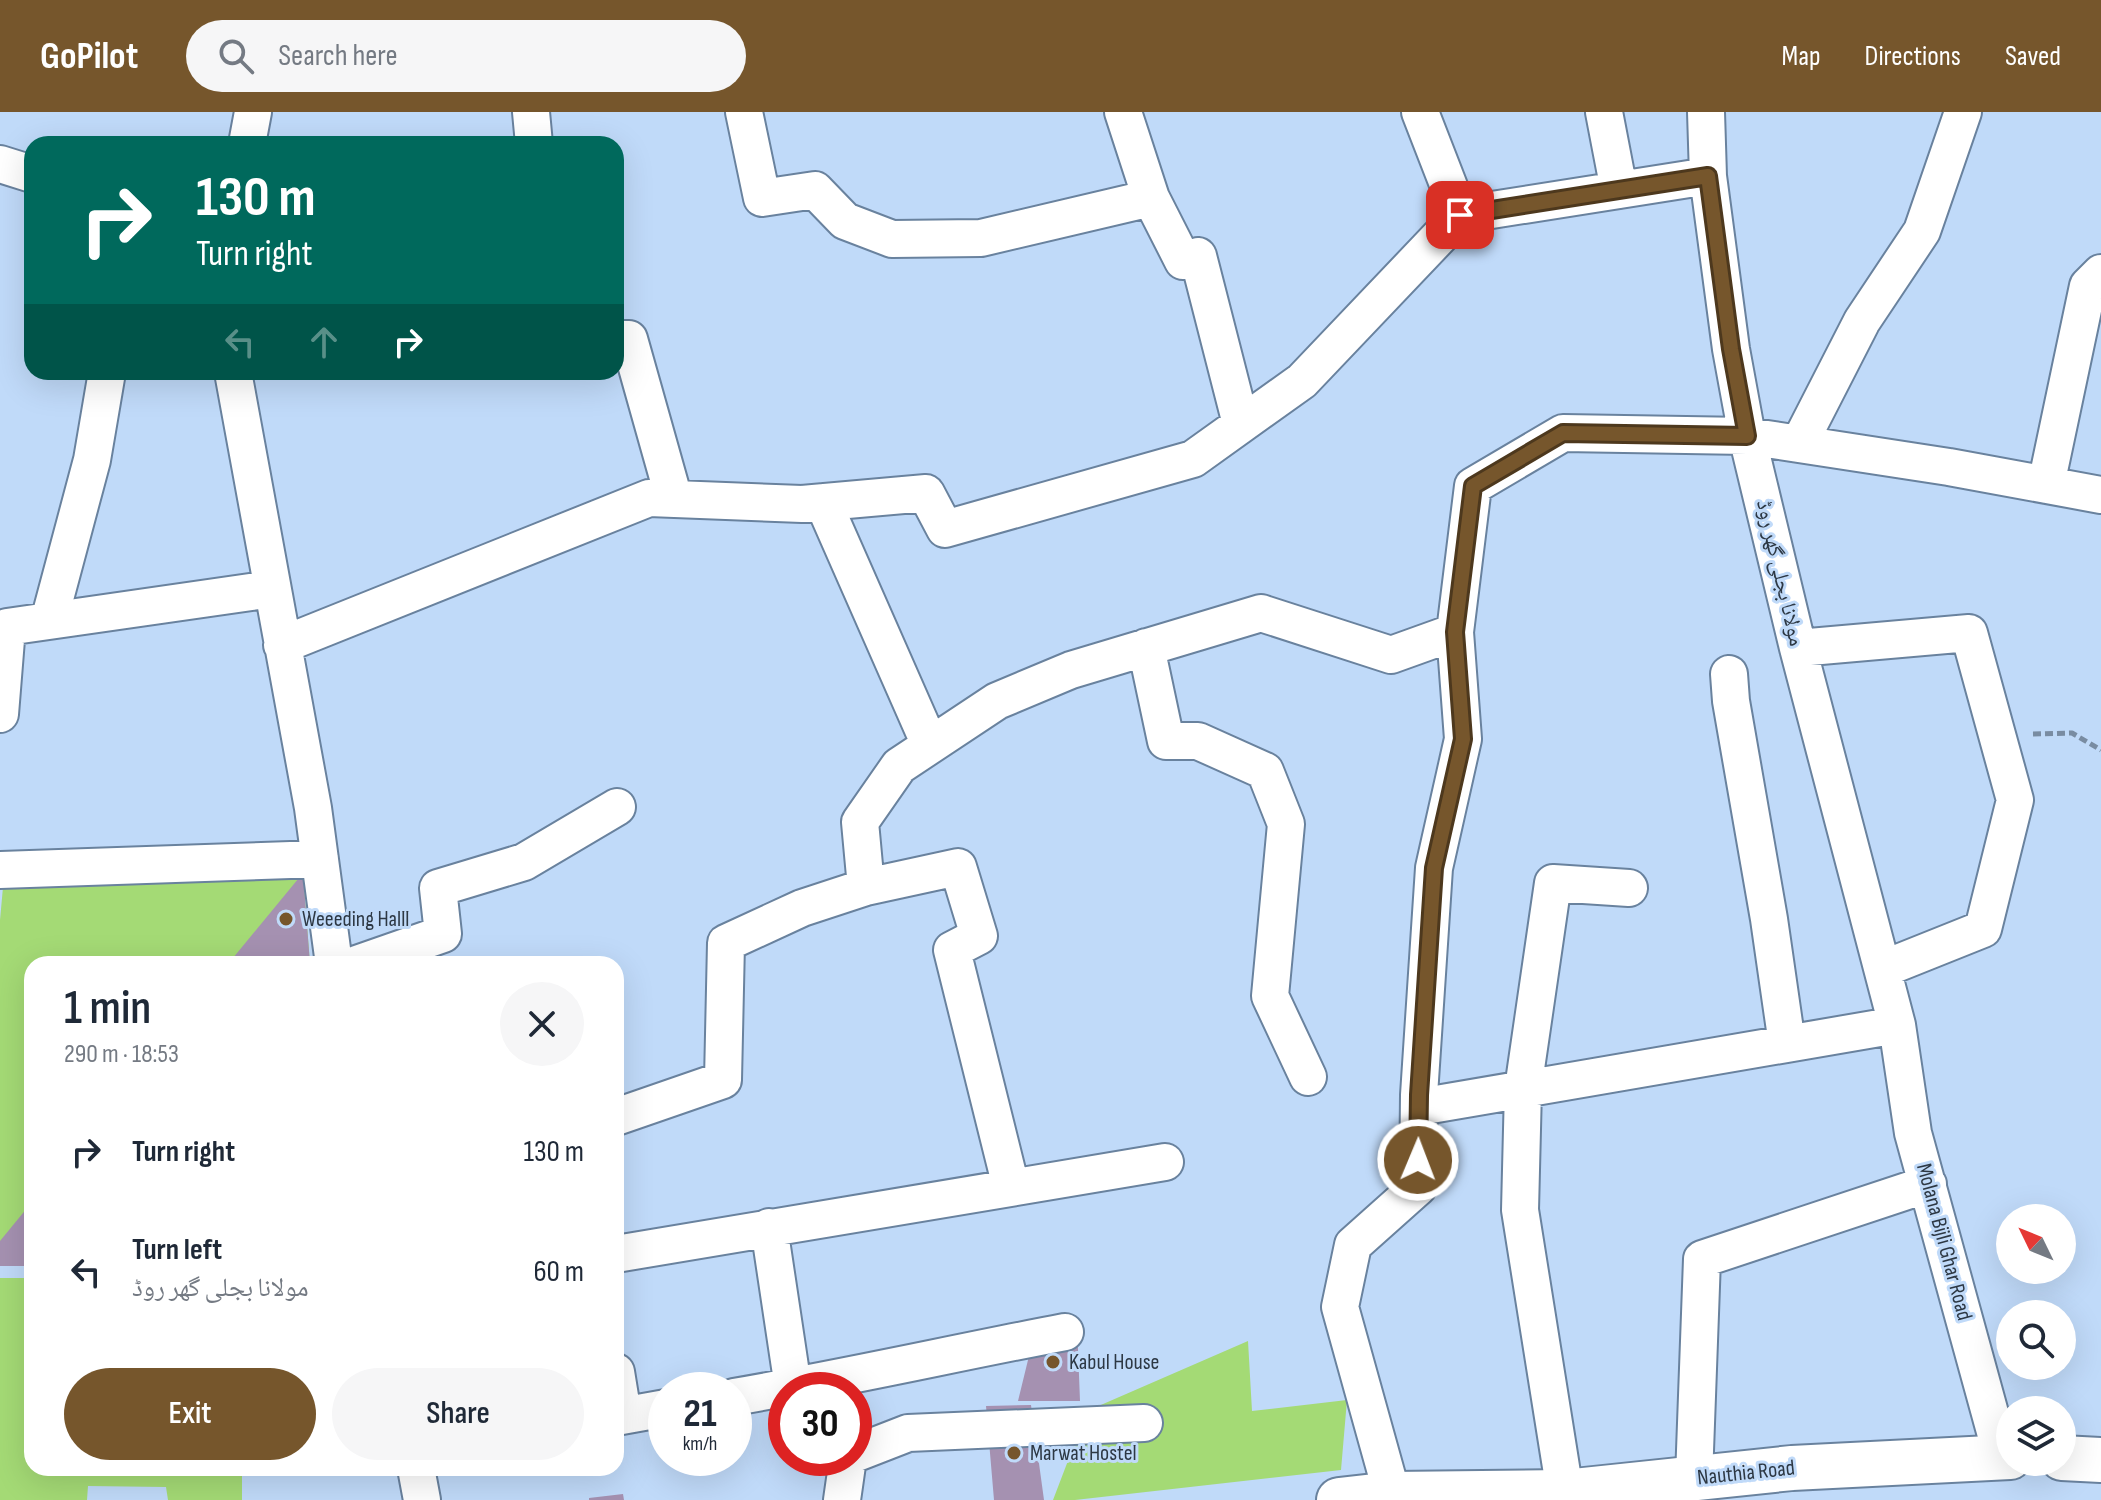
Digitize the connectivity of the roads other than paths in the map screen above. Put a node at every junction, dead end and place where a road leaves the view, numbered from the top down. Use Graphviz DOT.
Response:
graph roads {
  1 [pos="253,112"];
  2 [pos="531,112"];
  3 [pos="744,112"];
  4 [pos="1123,112"];
  5 [pos="1421,112"];
  6 [pos="1604,112"];
  7 [pos="1706,112"];
  8 [pos="1963,112"];
  9 [pos="248,136"];
  10 [pos="533,136"];
  11 [pos="0,164"];
  12 [pos="24,172"];
  13 [pos="1708,176"];
  14 [pos="1619,190"];
  15 [pos="1151,198"];
  16 [pos="1460,215"];
  17 [pos="2101,273"];
  18 [pos="624,339"];
  19 [pos="106,380"];
  20 [pos="234,380"];
  21 [pos="1241,424"];
  22 [pos="1747,436"];
  23 [pos="1799,444"];
  24 [pos="2046,485"];
  25 [pos="2101,495"];
  26 [pos="674,499"];
  27 [pos="823,502"];
  28 [pos="272,589"];
  29 [pos="49,621"];
  30 [pos="1455,632"];
  31 [pos="282,645"];
  32 [pos="1146,647"];
  33 [pos="1798,648"];
  34 [pos="1729,674"];
  35 [pos="0,714"];
  36 [pos="930,745"];
  37 [pos="617,807"];
  38 [pos="320,859"];
  39 [pos="0,870"];
  40 [pos="866,887"];
  41 [pos="1629,888"];
  42 [pos="333,956"];
  43 [pos="380,956"];
  44 [pos="1883,969"];
  45 [pos="1897,1025"];
  46 [pos="1787,1044"];
  47 [pos="1308,1077"];
  48 [pos="1523,1089"];
  49 [pos="1419,1107"];
  50 [pos="624,1114"];
  51 [pos="1165,1162"];
  52 [pos="1928,1184"];
  53 [pos="1011,1187"];
  54 [pos="769,1227"];
  55 [pos="624,1253"];
  56 [pos="1065,1332"];
  57 [pos="791,1372"];
  58 [pos="872,1375"];
  59 [pos="648,1411"];
  60 [pos="624,1415"];
  61 [pos="1996,1422"];
  62 [pos="1144,1423"];
  63 [pos="872,1447"];
  64 [pos="1996,1458"];
  65 [pos="2076,1459"];
  66 [pos="2101,1460"];
  67 [pos="418,1476"];
  68 [pos="845,1476"];
  69 [pos="1714,1485"];
  70 [pos="1565,1492"];
  71 [pos="1392,1494"];
  72 [pos="422,1500"];
  73 [pos="842,1500"];
  74 [pos="1339,1500"];
  1 -- 9 [label="street"];
  2 -- 10 [label="street"];
  3 -- 15 [label="street"];
  4 -- 15 [label="street"];
  5 -- 16 [label="street"];
  6 -- 14 [label="street"];
  7 -- 13 [label="street, مولانا بجلی گھر روڈ"];
  8 -- 23 [label="street"];
  11 -- 12 [label="street"];
  13 -- 14 [label="street"];
  13 -- 22 [label="street, مولانا بجلی گھر روڈ"];
  14 -- 16 [label="street"];
  15 -- 21 [label="street"];
  16 -- 21 [label="street"];
  17 -- 24 [label="street"];
  18 -- 26 [label="street"];
  19 -- 29 [label="street"];
  20 -- 28 [label="street"];
  21 -- 27 [label="street"];
  22 -- 23 [label="street"];
  22 -- 30 [label="street"];
  22 -- 33 [label="street, مولانا بجلی گھر روڈ"];
  23 -- 24 [label="street"];
  24 -- 25 [label="street"];
  26 -- 27 [label="street"];
  26 -- 31 [label="street"];
  27 -- 36 [label="street"];
  28 -- 29 [label="street"];
  28 -- 31 [label="street"];
  29 -- 35 [label="street"];
  30 -- 32 [label="street"];
  30 -- 49 [label="street"];
  31 -- 38 [label="street"];
  32 -- 36 [label="street"];
  32 -- 47 [label="street"];
  33 -- 44 [label="street, مولانا بجلی گھر روڈ"];
  33 -- 44 [label="street"];
  34 -- 46 [label="street"];
  36 -- 40 [label="street"];
  37 -- 43 [label="street"];
  38 -- 39 [label="street"];
  38 -- 42 [label="street"];
  40 -- 50 [label="street"];
  40 -- 53 [label="street"];
  41 -- 48 [label="street"];
  44 -- 45 [label="street, مولانا بجلی گھر روڈ"];
  45 -- 46 [label="street"];
  45 -- 52 [label="street, Molana Bijli Ghar Road"];
  46 -- 48 [label="street"];
  48 -- 49 [label="street"];
  48 -- 70 [label="street"];
  49 -- 71 [label="street"];
  51 -- 53 [label="street"];
  52 -- 61 [label="street, Molana Bijli Ghar Road"];
  52 -- 69 [label="street"];
  53 -- 54 [label="street"];
  54 -- 55 [label="street"];
  54 -- 57 [label="street"];
  56 -- 58 [label="street"];
  59 -- 60 [label="street"];
  62 -- 63 [label="street"];
  64 -- 69 [label="main road, Nauthia Road"];
  65 -- 66 [label="main road"];
  67 -- 72 [label="street"];
  68 -- 73 [label="street"];
  69 -- 70 [label="main road, Nauthia Road"];
  70 -- 71 [label="main road, Nauthia Road"];
  71 -- 74 [label="main road, Nauthia Road"];
}
